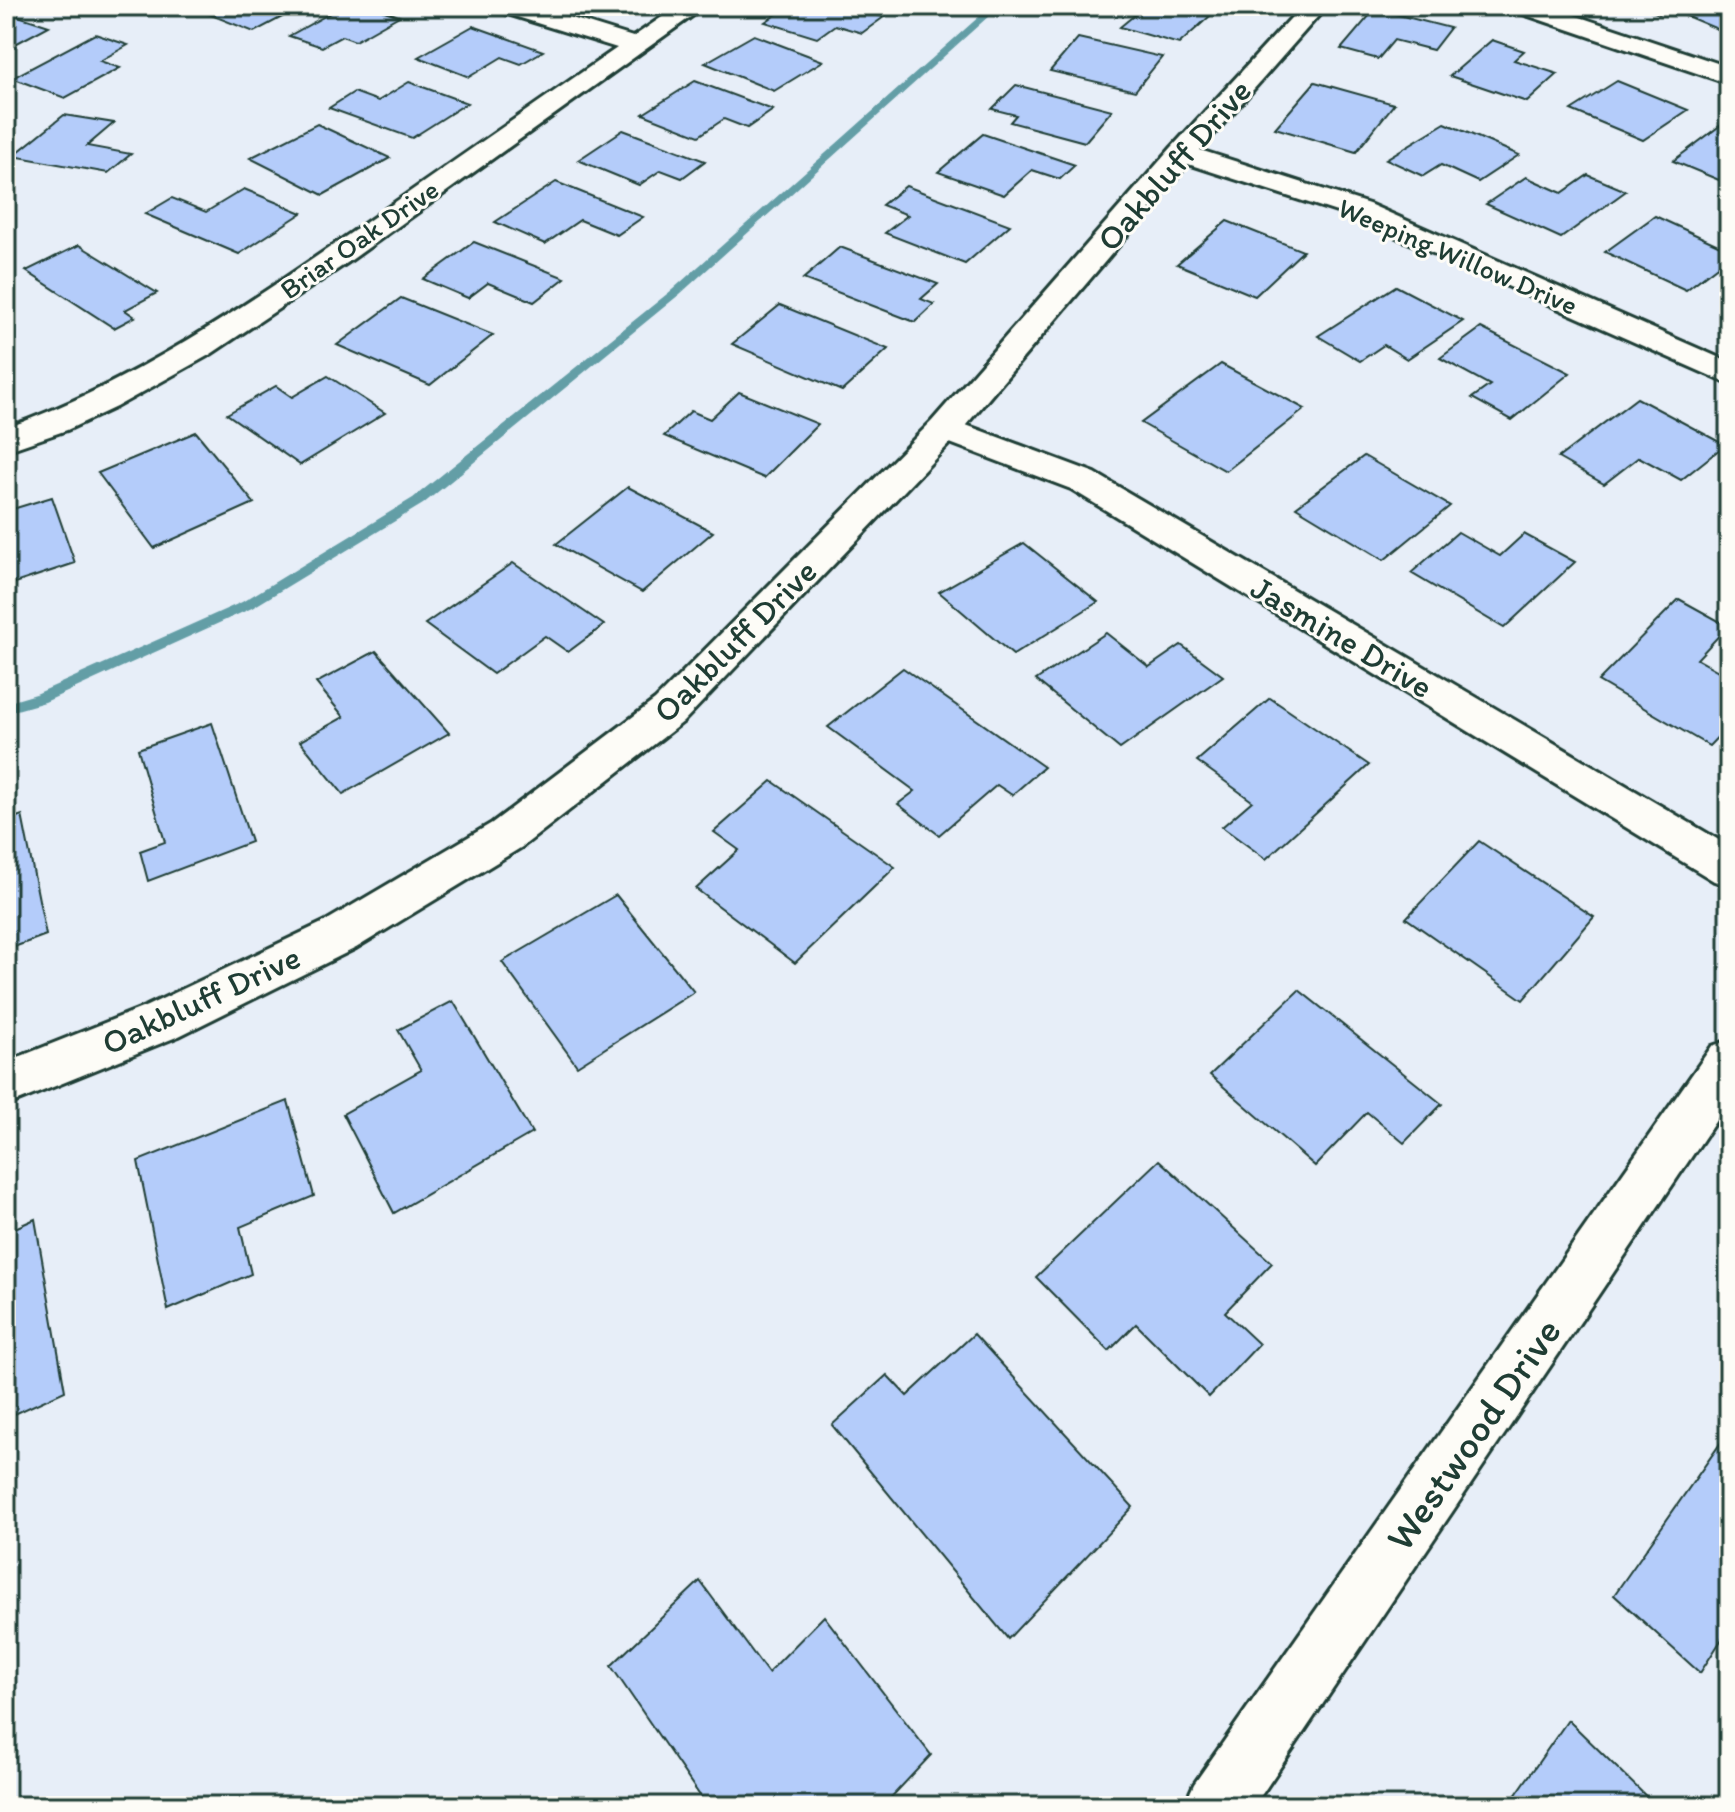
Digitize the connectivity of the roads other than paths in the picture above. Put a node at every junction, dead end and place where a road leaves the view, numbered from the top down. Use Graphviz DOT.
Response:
graph roads {
  1 [pos="507,6"];
  2 [pos="694,6"];
  3 [pos="1315,6"];
  4 [pos="1523,6"];
  5 [pos="636,46"];
  6 [pos="1729,76"];
  7 [pos="1182,153"];
  8 [pos="1729,374"];
  9 [pos="944,429"];
  10 [pos="6,440"];
  11 [pos="1729,868"];
  12 [pos="1729,1061"];
  13 [pos="6,1084"];
  14 [pos="1216,1806"];
  1 -- 5 [label="street"];
  2 -- 5 [label="street, Briar Oak Drive"];
  3 -- 7 [label="street, Oakbluff Drive"];
  4 -- 6 [label="street"];
  5 -- 10 [label="street, Briar Oak Drive"];
  7 -- 8 [label="street, Weeping Willow Drive"];
  7 -- 9 [label="street, Oakbluff Drive"];
  9 -- 11 [label="street, Jasmine Drive"];
  9 -- 13 [label="street, Oakbluff Drive"];
  12 -- 14 [label="street, Westwood Drive"];
}
